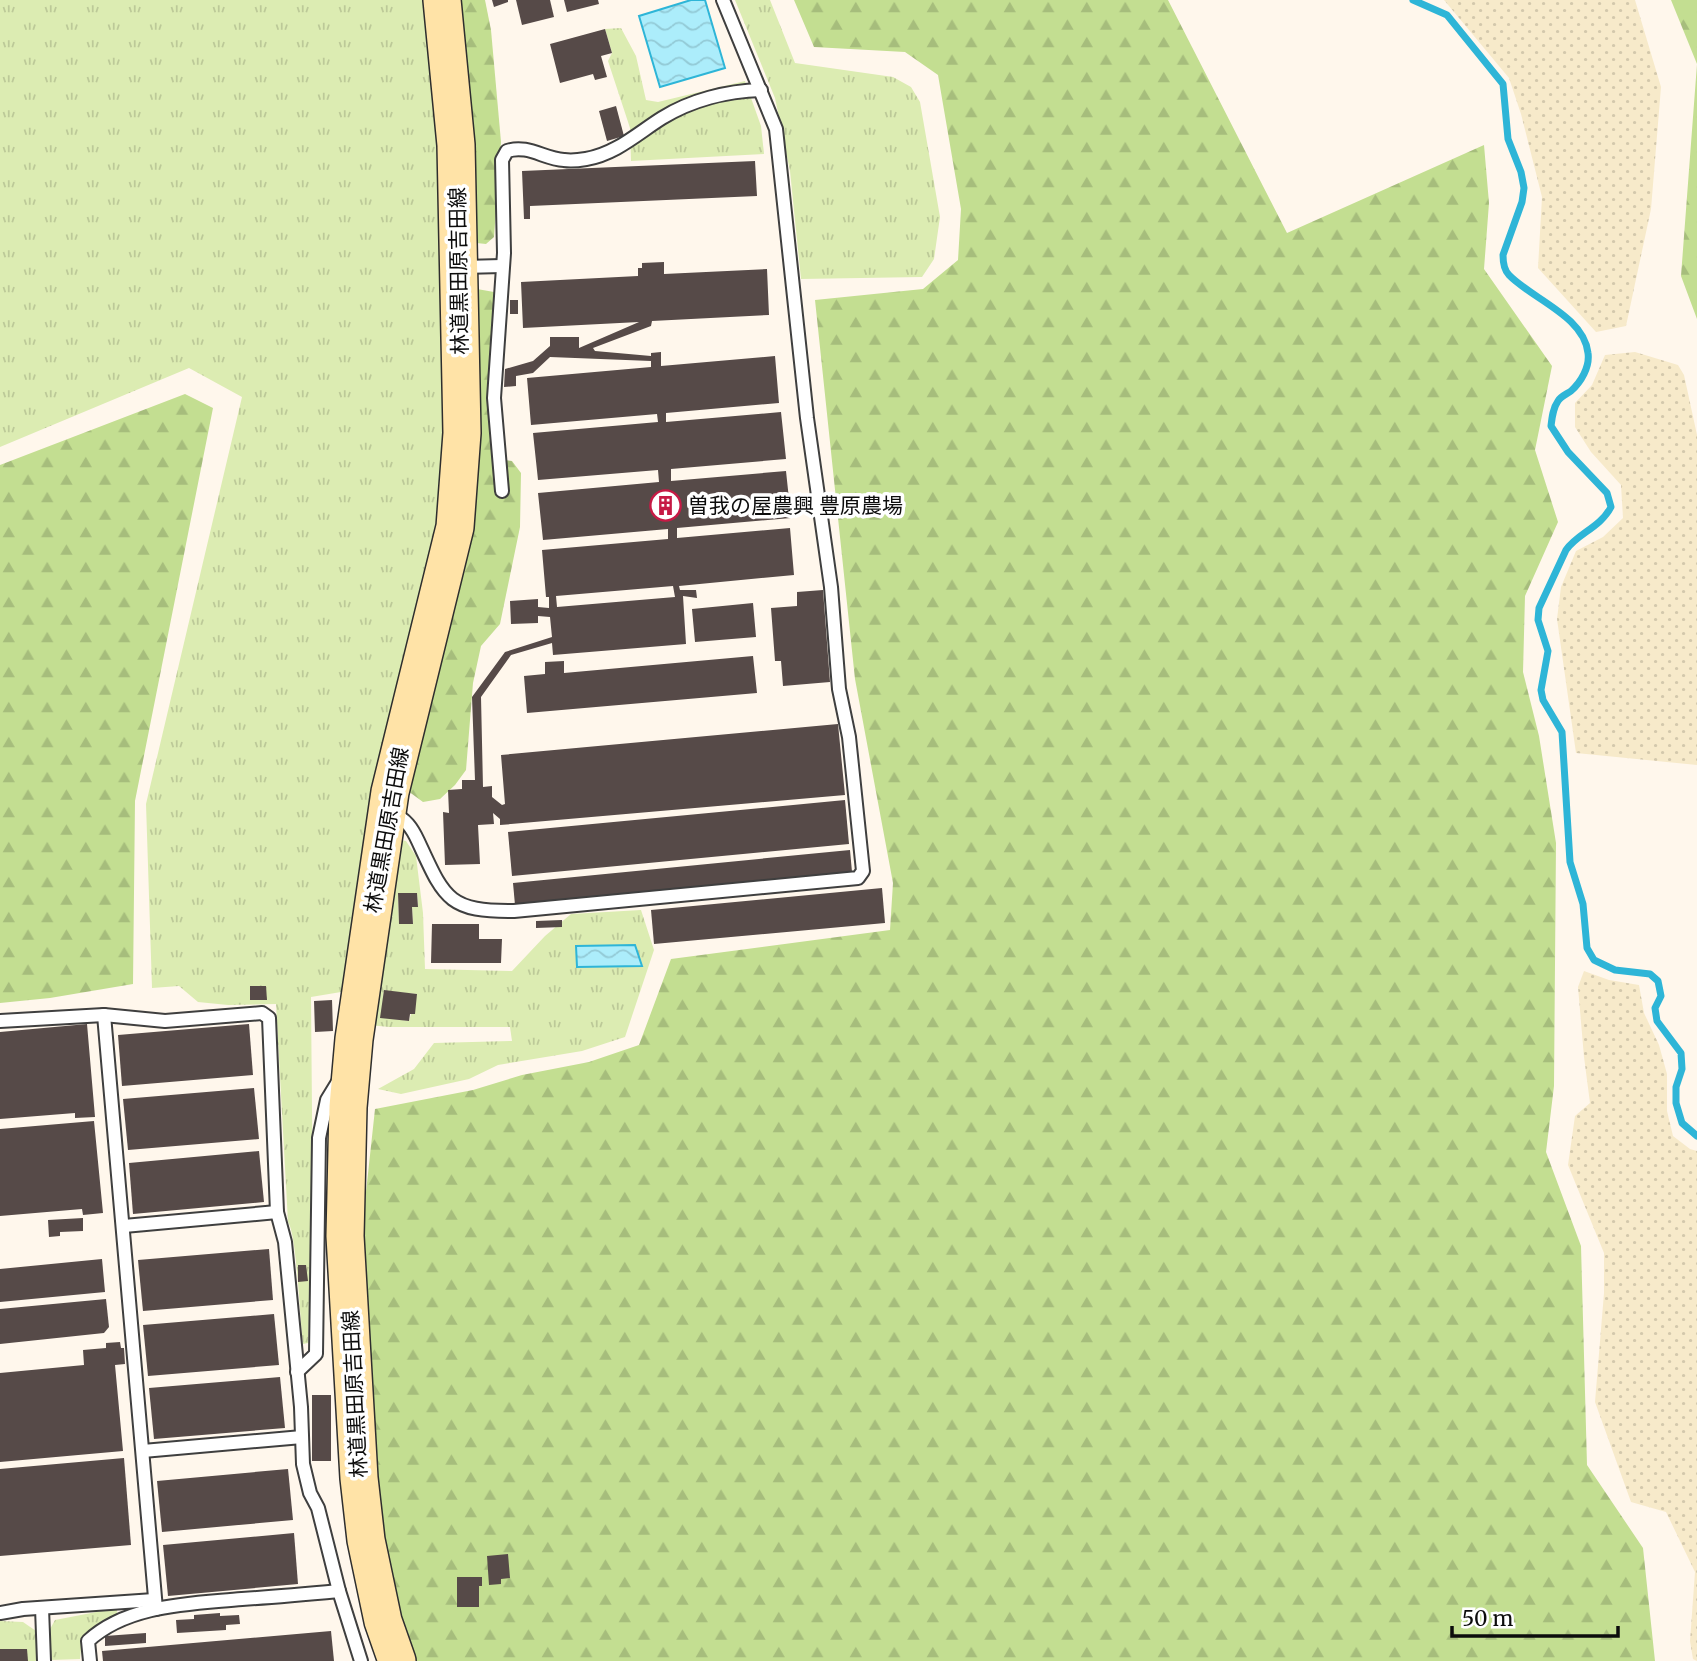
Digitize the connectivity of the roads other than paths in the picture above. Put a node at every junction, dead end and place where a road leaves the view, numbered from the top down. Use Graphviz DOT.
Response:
graph roads {
  1 [pos="442,0"];
  2 [pos="723,0"];
  3 [pos="761,90"];
  4 [pos="502,266"];
  5 [pos="459,268"];
  6 [pos="502,491"];
  7 [pos="387,811"];
  8 [pos="104,1015"];
  9 [pos="0,1021"];
  10 [pos="352,1061"];
  11 [pos="277,1212"];
  12 [pos="124,1226"];
  13 [pos="297,1372"];
  14 [pos="302,1437"];
  15 [pos="142,1451"];
  16 [pos="339,1591"];
  17 [pos="155,1605"];
  18 [pos="42,1608"];
  19 [pos="0,1613"];
  20 [pos="44,1661"];
  21 [pos="90,1661"];
  22 [pos="361,1661"];
  23 [pos="397,1661"];
  1 -- 5 [label="street, 林道黒田原吉田線"];
  2 -- 3 [label="lane"];
  3 -- 4 [label="lane"];
  3 -- 7 [label="lane"];
  4 -- 5 [label="lane"];
  4 -- 6 [label="lane"];
  5 -- 7 [label="street, 林道黒田原吉田線"];
  7 -- 10 [label="street, 林道黒田原吉田線"];
  8 -- 9 [label="lane"];
  8 -- 11 [label="lane"];
  8 -- 12 [label="lane"];
  10 -- 13 [label="lane"];
  10 -- 23 [label="street, 林道黒田原吉田線"];
  11 -- 12 [label="lane"];
  11 -- 13 [label="lane"];
  12 -- 15 [label="lane"];
  13 -- 14 [label="lane"];
  14 -- 15 [label="lane"];
  14 -- 16 [label="lane"];
  15 -- 17 [label="lane"];
  16 -- 17 [label="lane"];
  16 -- 22 [label="lane"];
  17 -- 18 [label="lane"];
  17 -- 21 [label="lane"];
  18 -- 19 [label="lane"];
  18 -- 20 [label="lane"];
}
